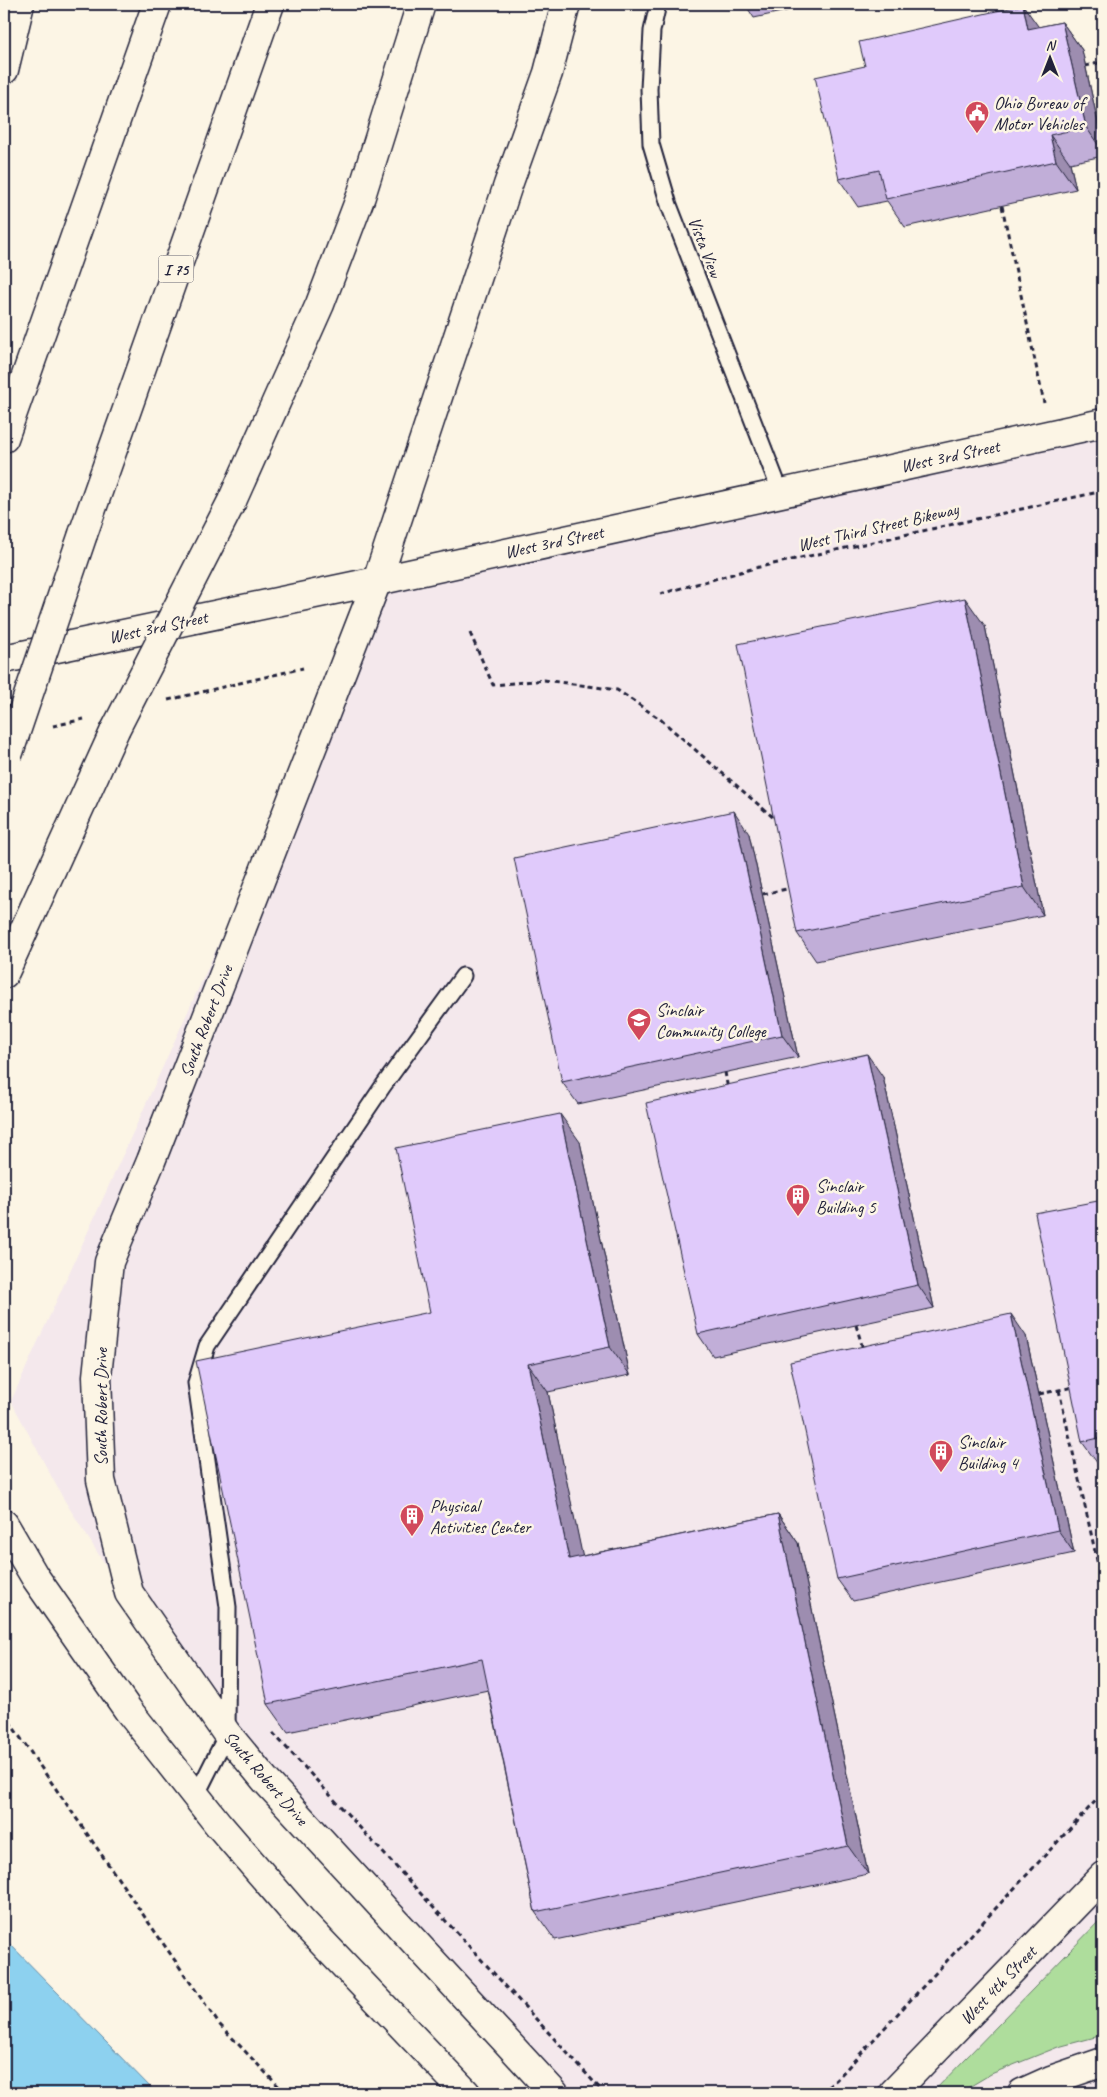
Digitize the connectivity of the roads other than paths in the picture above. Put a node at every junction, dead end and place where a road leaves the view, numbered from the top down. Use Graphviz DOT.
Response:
graph roads {
  1 [pos="20,4"];
  2 [pos="157,4"];
  3 [pos="270,4"];
  4 [pos="421,4"];
  5 [pos="566,4"];
  6 [pos="658,4"];
  7 [pos="4,70"];
  8 [pos="1103,423"];
  9 [pos="4,438"];
  10 [pos="781,493"];
  11 [pos="377,581"];
  12 [pos="4,659"];
  13 [pos="6,761"];
  14 [pos="4,974"];
  15 [pos="463,976"];
  16 [pos="4,1524"];
  17 [pos="227,1734"];
  18 [pos="196,1796"];
  19 [pos="1103,1876"];
  20 [pos="1103,2062"];
  21 [pos="466,2093"];
  22 [pos="554,2093"];
  23 [pos="893,2093"];
  24 [pos="1022,2093"];
  1 -- 7 [label="main road"];
  2 -- 9 [label="main road"];
  3 -- 13 [label="main road, I 75, bridge"];
  4 -- 14 [label="main road, bridge"];
  5 -- 11 [label="main road, South Robert Drive"];
  6 -- 10 [label="lane, Vista View"];
  8 -- 10 [label="main road, West 3rd Street"];
  10 -- 11 [label="main road, West 3rd Street"];
  11 -- 12 [label="main road, West 3rd Street"];
  11 -- 17 [label="main road, South Robert Drive"];
  15 -- 17 [label="lane"];
  16 -- 18 [label="main road"];
  17 -- 18 [label="lane"];
  17 -- 22 [label="main road, South Robert Drive"];
  18 -- 21 [label="main road"];
  19 -- 23 [label="main road, West 4th Street"];
  20 -- 24 [label="main road"];
}
